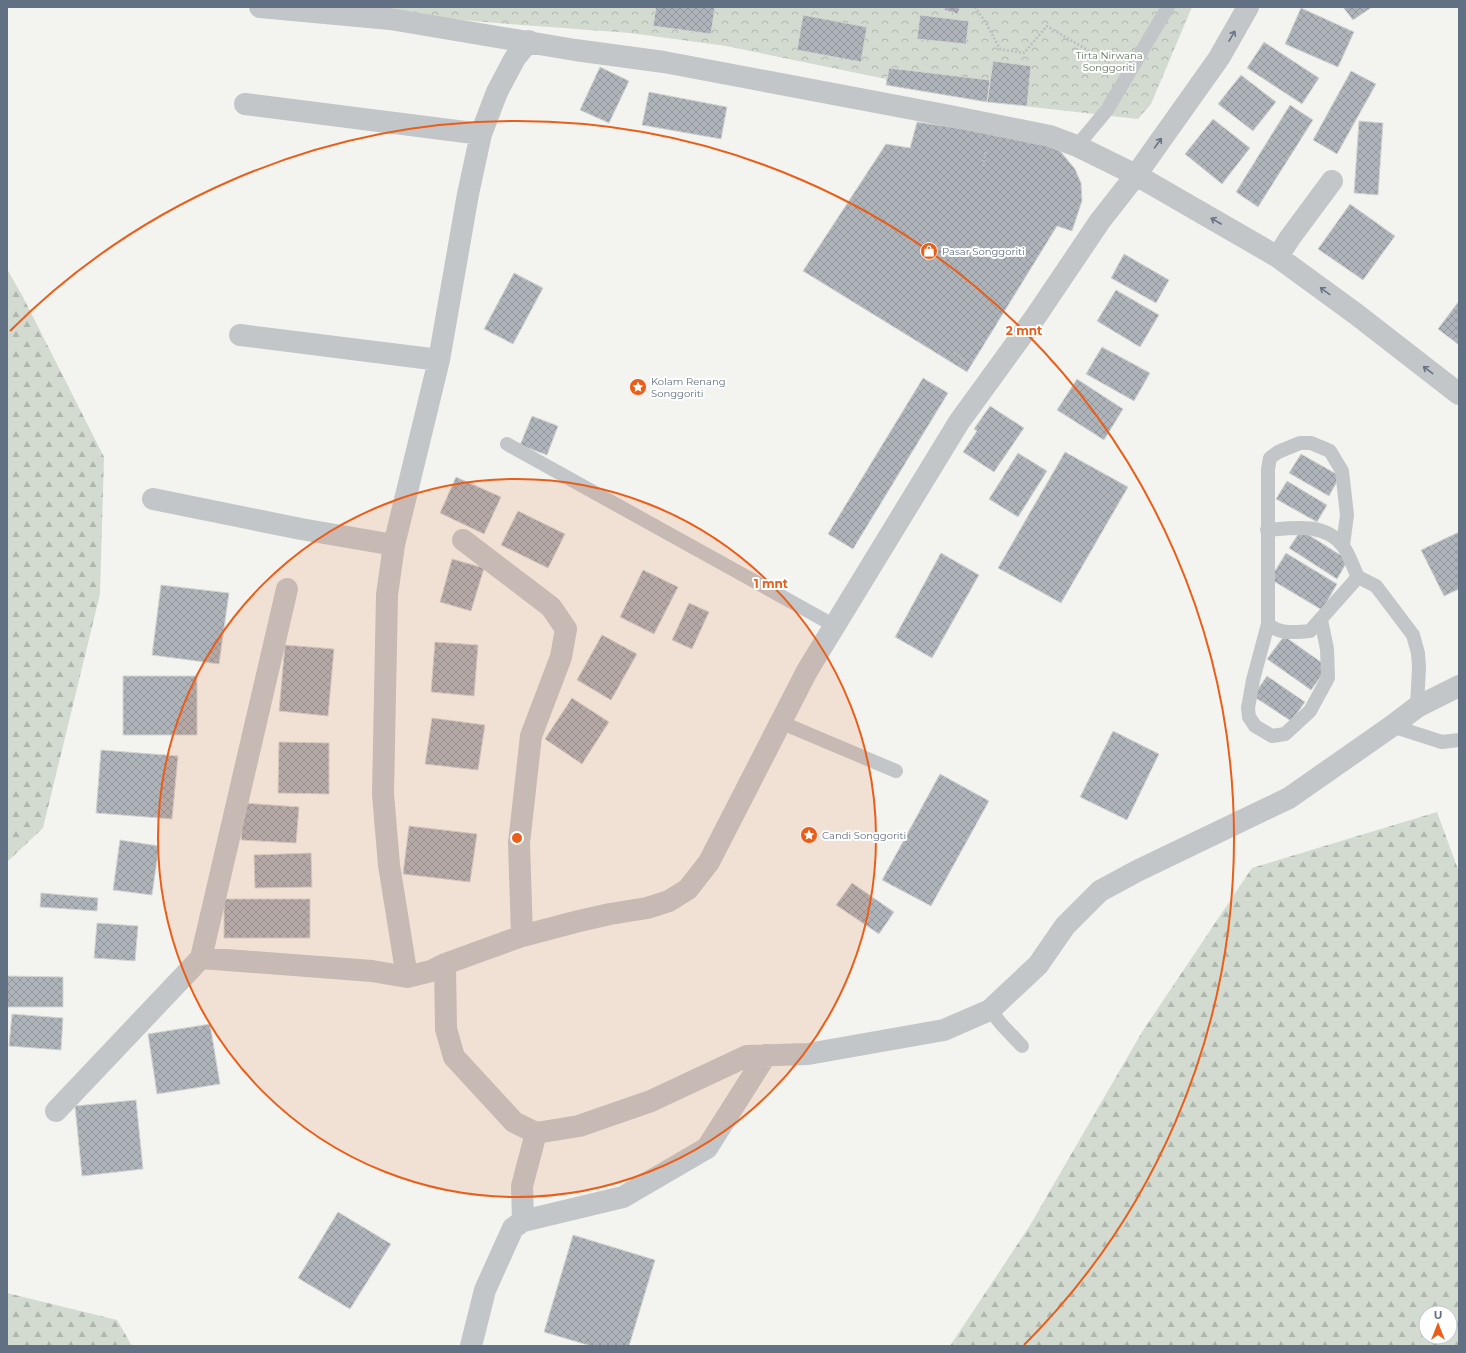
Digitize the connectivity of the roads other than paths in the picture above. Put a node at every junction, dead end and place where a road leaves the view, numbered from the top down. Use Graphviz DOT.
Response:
graph roads {
  1 [pos="260,7"];
  2 [pos="1168,7"];
  3 [pos="1248,7"];
  4 [pos="529,41"];
  5 [pos="245,104"];
  6 [pos="481,134"];
  7 [pos="1077,146"];
  8 [pos="1136,175"];
  9 [pos="1332,180"];
  10 [pos="1278,257"];
  11 [pos="240,335"];
  12 [pos="439,360"];
  13 [pos="1459,394"];
  14 [pos="507,444"];
  15 [pos="152,499"];
  16 [pos="1267,530"];
  17 [pos="463,540"];
  18 [pos="394,545"];
  19 [pos="1343,545"];
  20 [pos="1358,577"];
  21 [pos="287,588"];
  22 [pos="1321,620"];
  23 [pos="1268,624"];
  24 [pos="835,626"];
  25 [pos="1459,686"];
  26 [pos="1417,707"];
  27 [pos="780,722"];
  28 [pos="1392,726"];
  29 [pos="1459,740"];
  30 [pos="896,771"];
  31 [pos="522,936"];
  32 [pos="201,958"];
  33 [pos="445,964"];
  34 [pos="407,977"];
  35 [pos="990,1010"];
  36 [pos="1022,1046"];
  37 [pos="766,1055"];
  38 [pos="56,1111"];
  39 [pos="536,1133"];
  40 [pos="523,1221"];
  41 [pos="471,1346"];
  1 -- 4 [label="street"];
  2 -- 7 [label="lane"];
  8 -- 3 [label="street, one-way"];
  4 -- 6 [label="street"];
  4 -- 7 [label="street"];
  5 -- 6 [label="street"];
  6 -- 12 [label="street"];
  7 -- 8 [label="street"];
  10 -- 8 [label="street, one-way"];
  8 -- 24 [label="street"];
  9 -- 10 [label="street"];
  13 -- 10 [label="street, one-way"];
  11 -- 12 [label="street"];
  12 -- 18 [label="street"];
  14 -- 24 [label="lane"];
  15 -- 18 [label="street"];
  16 -- 19 [label="lane"];
  16 -- 19 [label="lane"];
  16 -- 23 [label="lane"];
  17 -- 31 [label="street"];
  18 -- 34 [label="street"];
  19 -- 20 [label="lane"];
  20 -- 22 [label="lane"];
  20 -- 26 [label="lane"];
  21 -- 32 [label="street"];
  22 -- 23 [label="lane"];
  22 -- 23 [label="lane"];
  24 -- 27 [label="street"];
  25 -- 26 [label="street"];
  26 -- 28 [label="street"];
  27 -- 30 [label="lane"];
  27 -- 31 [label="street"];
  28 -- 29 [label="lane"];
  28 -- 35 [label="street"];
  31 -- 33 [label="street"];
  32 -- 34 [label="street"];
  32 -- 38 [label="street"];
  33 -- 34 [label="street"];
  33 -- 39 [label="street"];
  35 -- 36 [label="lane"];
  35 -- 37 [label="street"];
  37 -- 39 [label="street"];
  37 -- 40 [label="street"];
  39 -- 40 [label="street"];
  40 -- 41 [label="street"];
}
